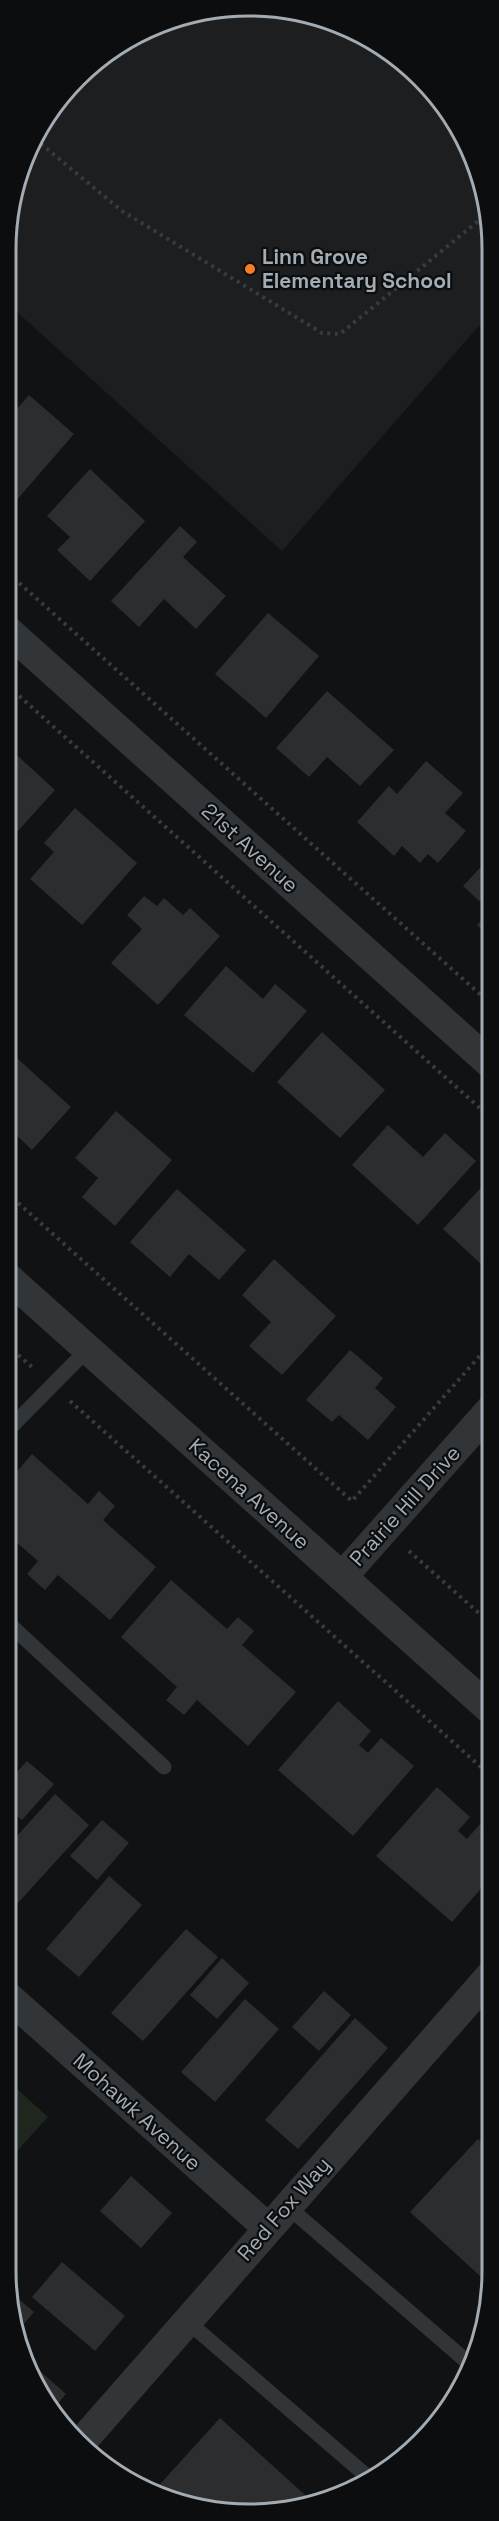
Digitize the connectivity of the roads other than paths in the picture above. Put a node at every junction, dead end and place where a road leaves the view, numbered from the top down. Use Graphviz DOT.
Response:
graph roads {
  1 [pos="16,638"];
  2 [pos="482,1056"];
  3 [pos="16,1284"];
  4 [pos="88,1349"];
  5 [pos="482,1419"];
  6 [pos="16,1422"];
  7 [pos="342,1577"];
  8 [pos="16,1630"];
  9 [pos="482,1702"];
  10 [pos="164,1767"];
  11 [pos="482,1985"];
  12 [pos="16,2003"];
  13 [pos="277,2217"];
  14 [pos="187,2321"];
  15 [pos="465,2361"];
  16 [pos="86,2437"];
  17 [pos="364,2474"];
  1 -- 2 [label="street, 21st Avenue"];
  3 -- 4 [label="street, Kacena Avenue"];
  4 -- 6 [label="lane"];
  4 -- 7 [label="street, Kacena Avenue"];
  5 -- 7 [label="street, Prairie Hill Drive"];
  7 -- 9 [label="street, Kacena Avenue"];
  8 -- 10 [label="lane"];
  11 -- 13 [label="street, Red Fox Way"];
  12 -- 13 [label="street, Mohawk Avenue"];
  13 -- 14 [label="street, Red Fox Way"];
  13 -- 15 [label="lane"];
  14 -- 16 [label="street, Red Fox Way"];
  14 -- 17 [label="lane"];
}
